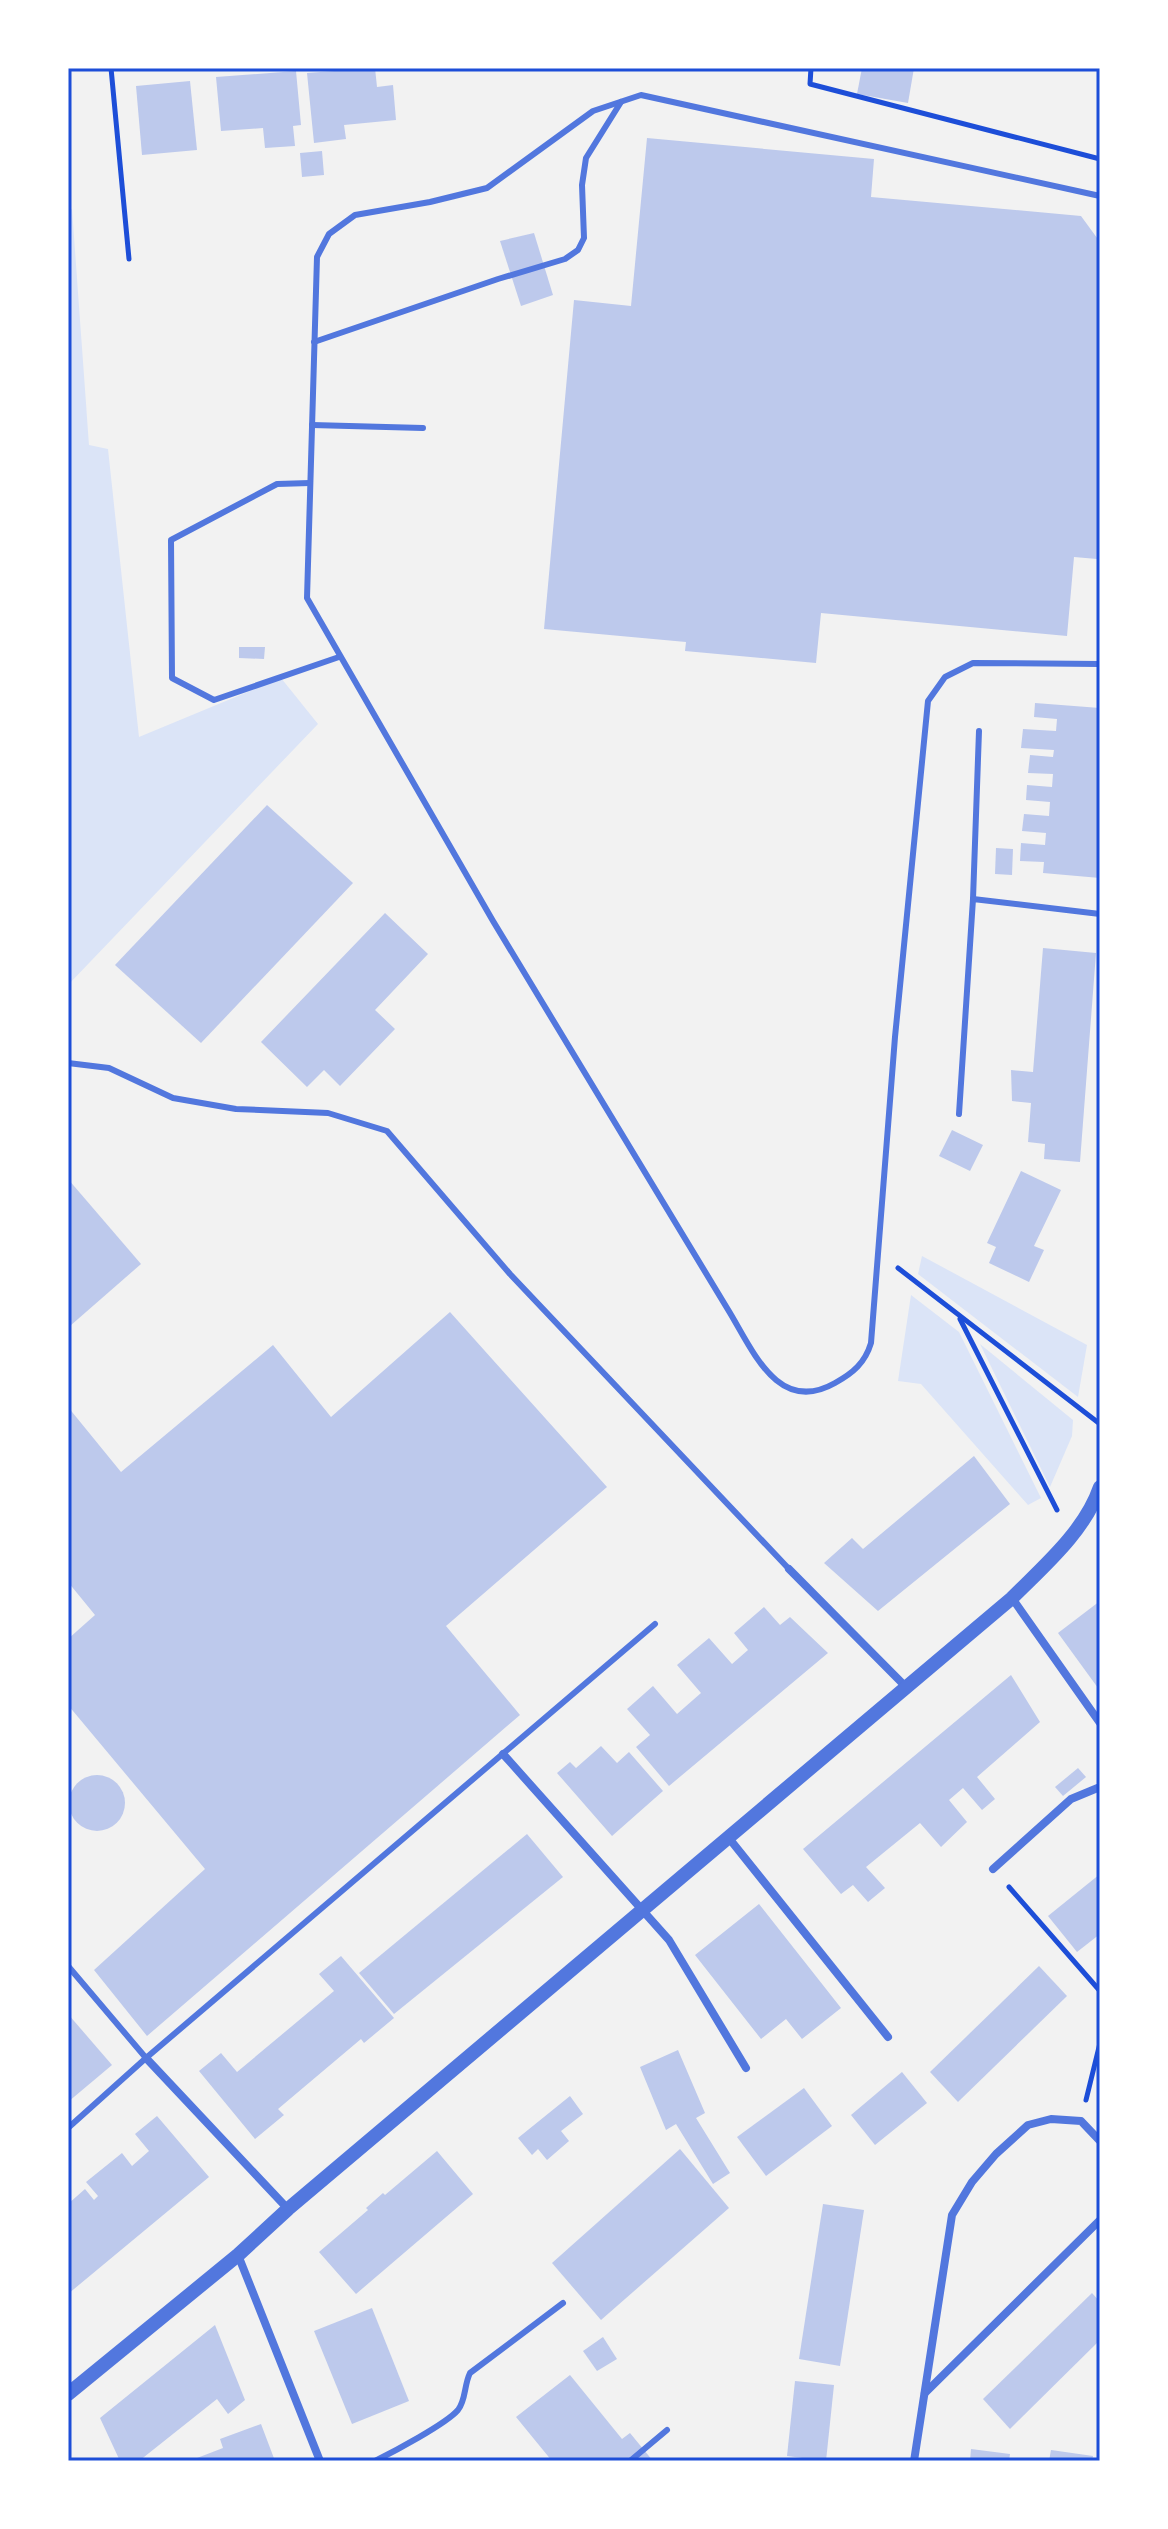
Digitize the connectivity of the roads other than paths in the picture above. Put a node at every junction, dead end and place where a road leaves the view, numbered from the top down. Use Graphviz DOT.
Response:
graph roads {
  1 [pos="621,102"];
  2 [pos="1100,196"];
  3 [pos="314,342"];
  4 [pos="312,425"];
  5 [pos="423,428"];
  6 [pos="310,483"];
  7 [pos="339,657"];
  8 [pos="1100,664"];
  9 [pos="979,731"];
  10 [pos="973,899"];
  11 [pos="1100,914"];
  12 [pos="68,1063"];
  13 [pos="959,1114"];
  14 [pos="1100,1487"];
  15 [pos="789,1569"];
  16 [pos="1012,1598"];
  17 [pos="655,1624"];
  18 [pos="907,1688"];
  19 [pos="1100,1723"];
  20 [pos="503,1754"];
  21 [pos="1100,1787"];
  22 [pos="728,1837"];
  23 [pos="993,1869"];
  24 [pos="641,1908"];
  25 [pos="68,1966"];
  26 [pos="888,2037"];
  27 [pos="146,2058"];
  28 [pos="746,2068"];
  29 [pos="68,2128"];
  30 [pos="1100,2141"];
  31 [pos="288,2209"];
  32 [pos="1100,2220"];
  33 [pos="238,2255"];
  34 [pos="563,2303"];
  35 [pos="924,2393"];
  36 [pos="68,2394"];
  37 [pos="667,2430"];
  38 [pos="320,2461"];
  39 [pos="375,2461"];
  40 [pos="630,2461"];
  41 [pos="914,2461"];
  1 -- 2 [label="lane"];
  1 -- 3 [label="lane"];
  1 -- 3 [label="lane"];
  3 -- 4 [label="lane"];
  4 -- 5 [label="lane"];
  4 -- 6 [label="lane"];
  6 -- 7 [label="lane"];
  6 -- 7 [label="lane"];
  7 -- 8 [label="lane"];
  9 -- 10 [label="lane"];
  10 -- 11 [label="lane"];
  10 -- 13 [label="lane"];
  12 -- 15 [label="lane"];
  14 -- 16 [label="street"];
  15 -- 18 [label="street"];
  16 -- 18 [label="street"];
  16 -- 19 [label="street"];
  17 -- 20 [label="lane"];
  18 -- 22 [label="street"];
  20 -- 24 [label="street"];
  20 -- 27 [label="lane"];
  21 -- 23 [label="street"];
  22 -- 24 [label="street"];
  22 -- 26 [label="street"];
  24 -- 28 [label="street"];
  24 -- 31 [label="street"];
  25 -- 27 [label="lane"];
  27 -- 29 [label="lane"];
  27 -- 31 [label="street"];
  30 -- 35 [label="street"];
  31 -- 33 [label="street"];
  32 -- 35 [label="street"];
  33 -- 36 [label="street"];
  33 -- 38 [label="street"];
  34 -- 39 [label="lane"];
  35 -- 41 [label="street"];
  37 -- 40 [label="lane"];
}
